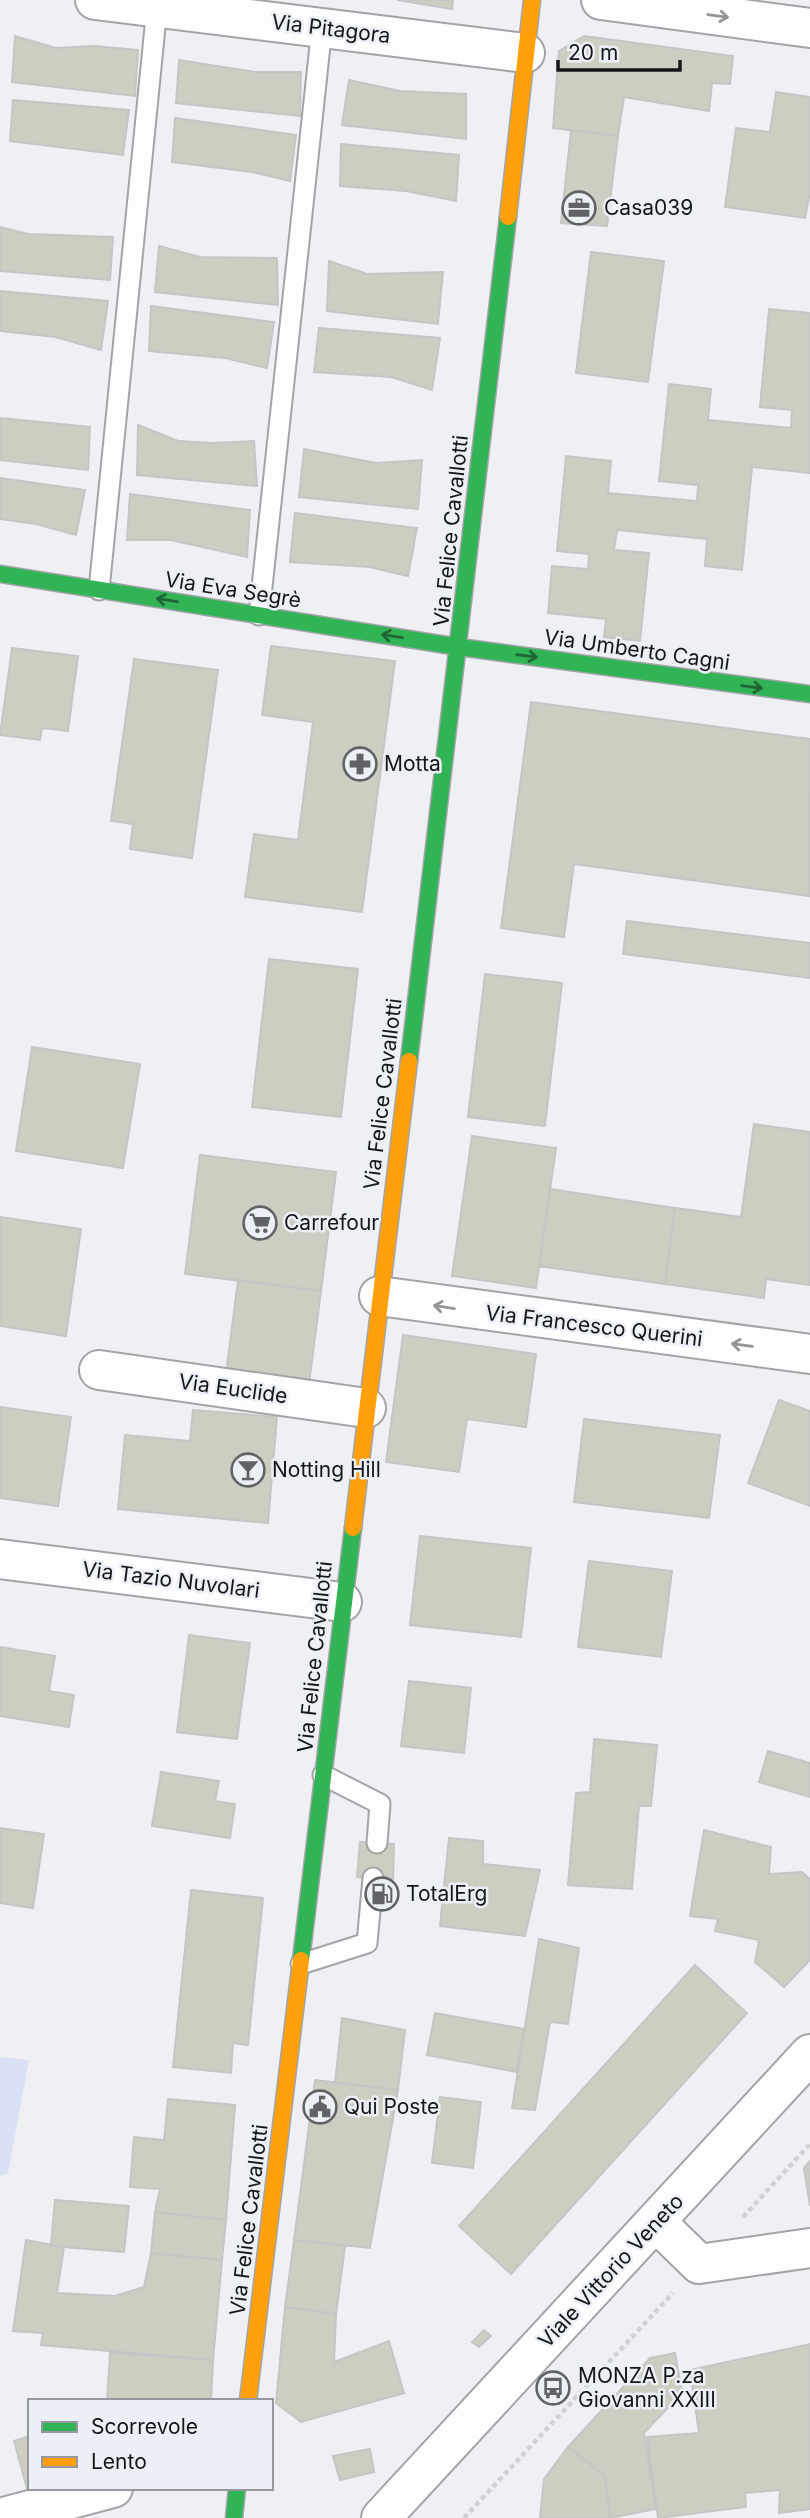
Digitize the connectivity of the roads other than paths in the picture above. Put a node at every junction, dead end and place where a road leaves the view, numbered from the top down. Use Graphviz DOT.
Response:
graph roads {
  1 [pos="533,0"];
  2 [pos="601,0"];
  3 [pos="111,1"];
  4 [pos="157,7"];
  5 [pos="307,17"];
  6 [pos="810,28"];
  7 [pos="525,53"];
  8 [pos="0,574"];
  9 [pos="99,590"];
  10 [pos="259,615"];
  11 [pos="459,647"];
  12 [pos="810,695"];
  13 [pos="379,1296"];
  14 [pos="810,1354"];
  15 [pos="99,1370"];
  16 [pos="366,1408"];
  17 [pos="0,1559"];
  18 [pos="342,1602"];
  19 [pos="323,1774"];
  20 [pos="377,1843"];
  21 [pos="373,1878"];
  22 [pos="302,1964"];
  23 [pos="810,2054"];
  24 [pos="657,2223"];
  25 [pos="810,2248"];
  26 [pos="248,2399"];
  27 [pos="105,2490"];
  28 [pos="237,2490"];
  29 [pos="0,2518"];
  30 [pos="234,2518"];
  31 [pos="381,2518"];
  1 -- 7 [label="street, Via Felice Cavallotti"];
  2 -- 6 [label="street, one-way"];
  3 -- 4 [label="street, Via Pitagora"];
  4 -- 5 [label="street, Via Pitagora"];
  4 -- 9 [label="lane"];
  5 -- 7 [label="street, Via Pitagora"];
  5 -- 10 [label="lane"];
  7 -- 11 [label="street, Via Felice Cavallotti"];
  8 -- 9 [label="street, Via Eva Segrè"];
  10 -- 9 [label="street, Via Eva Segrè, one-way"];
  11 -- 10 [label="street, Via Eva Segrè, one-way"];
  11 -- 12 [label="street, Via Umberto Cagni, one-way"];
  11 -- 13 [label="street, Via Felice Cavallotti"];
  14 -- 13 [label="street, Via Francesco Querini, one-way"];
  13 -- 16 [label="street, Via Felice Cavallotti"];
  15 -- 16 [label="street, Via Euclide"];
  16 -- 18 [label="street, Via Felice Cavallotti"];
  17 -- 18 [label="street, Via Tazio Nuvolari"];
  18 -- 19 [label="street, Via Felice Cavallotti"];
  19 -- 20 [label="lane"];
  19 -- 22 [label="street, Via Felice Cavallotti"];
  21 -- 22 [label="lane"];
  22 -- 26 [label="street, Via Felice Cavallotti"];
  23 -- 24 [label="street, Viale Vittorio Veneto"];
  24 -- 25 [label="street"];
  24 -- 31 [label="street, Viale Vittorio Veneto"];
  27 -- 29 [label="street"];
  28 -- 30 [label="street"];
}
